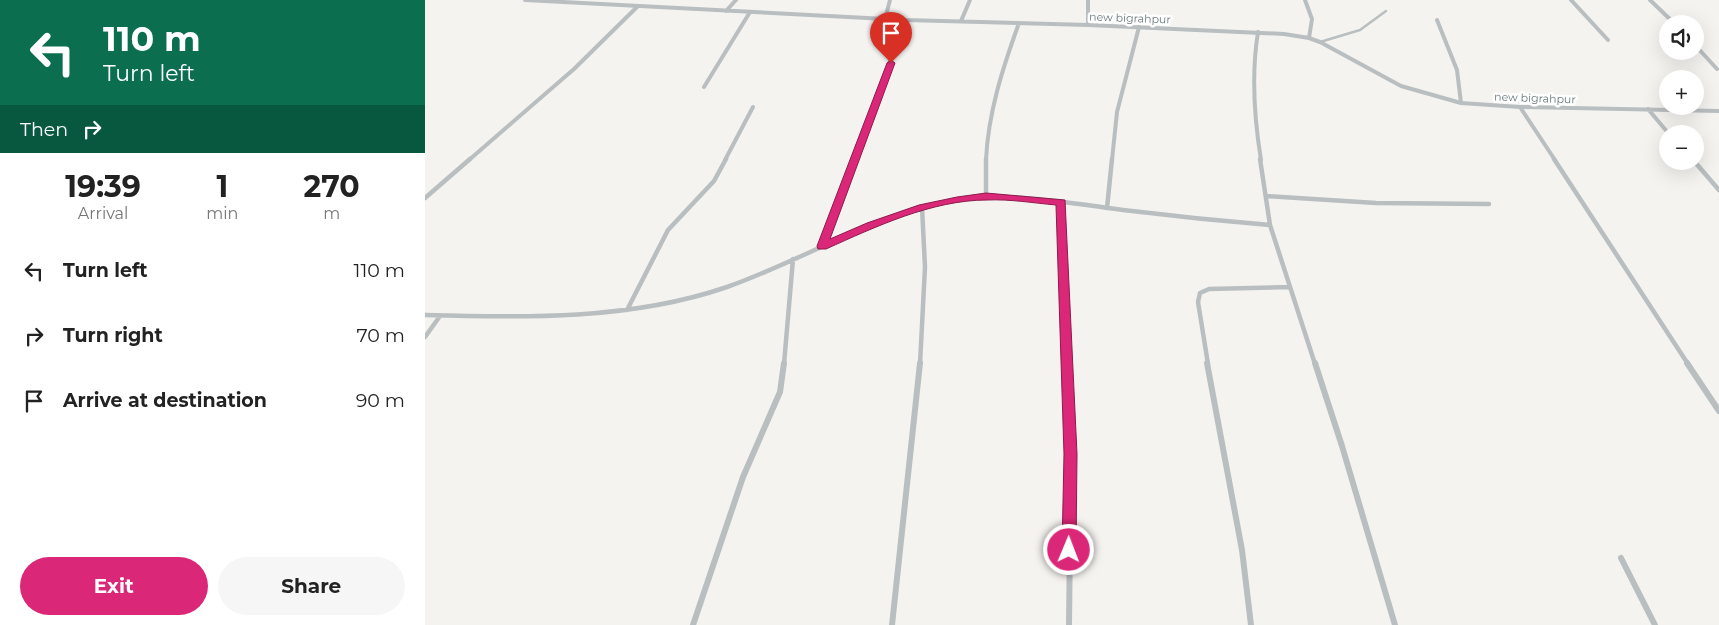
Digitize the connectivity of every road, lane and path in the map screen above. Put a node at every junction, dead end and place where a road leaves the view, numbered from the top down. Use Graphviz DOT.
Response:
graph roads {
  1 [pos="525,0"];
  2 [pos="736,0"];
  3 [pos="890,0"];
  4 [pos="970,0"];
  5 [pos="1088,0"];
  6 [pos="1305,0"];
  7 [pos="1571,0"];
  8 [pos="1650,0"];
  9 [pos="604,2"];
  10 [pos="638,6"];
  11 [pos="1386,11"];
  12 [pos="727,12"];
  13 [pos="750,12"];
  14 [pos="1666,15"];
  15 [pos="885,18"];
  16 [pos="905,20"];
  17 [pos="1437,20"];
  18 [pos="961,21"];
  19 [pos="1019,23"];
  20 [pos="1089,25"];
  21 [pos="1139,27"];
  22 [pos="1258,32"];
  23 [pos="1309,38"];
  24 [pos="1608,40"];
  25 [pos="1320,42"];
  26 [pos="1704,55"];
  27 [pos="1717,69"];
  28 [pos="704,87"];
  29 [pos="1461,103"];
  30 [pos="753,107"];
  31 [pos="1520,107"];
  32 [pos="1648,109"];
  33 [pos="1719,111"];
  34 [pos="1661,125"];
  35 [pos="1702,170"];
  36 [pos="1719,190"];
  37 [pos="986,196"];
  38 [pos="1266,196"];
  39 [pos="425,198"];
  40 [pos="1061,202"];
  41 [pos="1489,204"];
  42 [pos="922,207"];
  43 [pos="1107,208"];
  44 [pos="1270,226"];
  45 [pos="822,246"];
  46 [pos="793,259"];
  47 [pos="1289,287"];
  48 [pos="627,310"];
  49 [pos="425,315"];
  50 [pos="440,316"];
  51 [pos="425,337"];
  52 [pos="1719,411"];
  53 [pos="1621,558"];
  54 [pos="693,625"];
  55 [pos="892,625"];
  56 [pos="1069,625"];
  57 [pos="1251,625"];
  58 [pos="1395,625"];
  59 [pos="1655,625"];
  1 -- 9 [label="street, new bigrahpur"];
  2 -- 12 [label="street"];
  3 -- 15 [label="street"];
  4 -- 18 [label="street"];
  5 -- 20 [label="street"];
  6 -- 23 [label="street"];
  7 -- 24 [label="street"];
  8 -- 14 [label="street"];
  9 -- 10 [label="street, new bigrahpur"];
  10 -- 12 [label="street, new bigrahpur"];
  10 -- 39 [label="street"];
  11 -- 25 [label="lane"];
  12 -- 13 [label="street, new bigrahpur"];
  13 -- 15 [label="street, new bigrahpur"];
  13 -- 28 [label="street"];
  15 -- 16 [label="street, new bigrahpur"];
  16 -- 18 [label="street, new bigrahpur"];
  16 -- 45 [label="street"];
  17 -- 29 [label="street"];
  18 -- 19 [label="street, new bigrahpur"];
  19 -- 20 [label="street, new bigrahpur"];
  19 -- 37 [label="street"];
  20 -- 21 [label="street, new bigrahpur"];
  21 -- 22 [label="street, new bigrahpur"];
  21 -- 43 [label="street"];
  22 -- 23 [label="street, new bigrahpur"];
  22 -- 38 [label="street"];
  23 -- 25 [label="street, new bigrahpur"];
  25 -- 29 [label="street, new bigrahpur"];
  26 -- 27 [label="street"];
  29 -- 31 [label="street, new bigrahpur"];
  30 -- 48 [label="street"];
  31 -- 32 [label="street, new bigrahpur"];
  31 -- 52 [label="street"];
  32 -- 33 [label="street, new bigrahpur"];
  32 -- 34 [label="street"];
  35 -- 36 [label="street"];
  37 -- 40 [label="street"];
  37 -- 42 [label="street"];
  38 -- 41 [label="street"];
  38 -- 44 [label="street"];
  40 -- 43 [label="street"];
  40 -- 56 [label="street"];
  42 -- 45 [label="street"];
  42 -- 55 [label="street"];
  43 -- 44 [label="street"];
  44 -- 47 [label="street"];
  45 -- 46 [label="street"];
  46 -- 48 [label="street"];
  46 -- 54 [label="street"];
  47 -- 57 [label="street"];
  47 -- 58 [label="street"];
  48 -- 50 [label="street"];
  49 -- 50 [label="street"];
  50 -- 51 [label="street"];
  53 -- 59 [label="street"];
}
